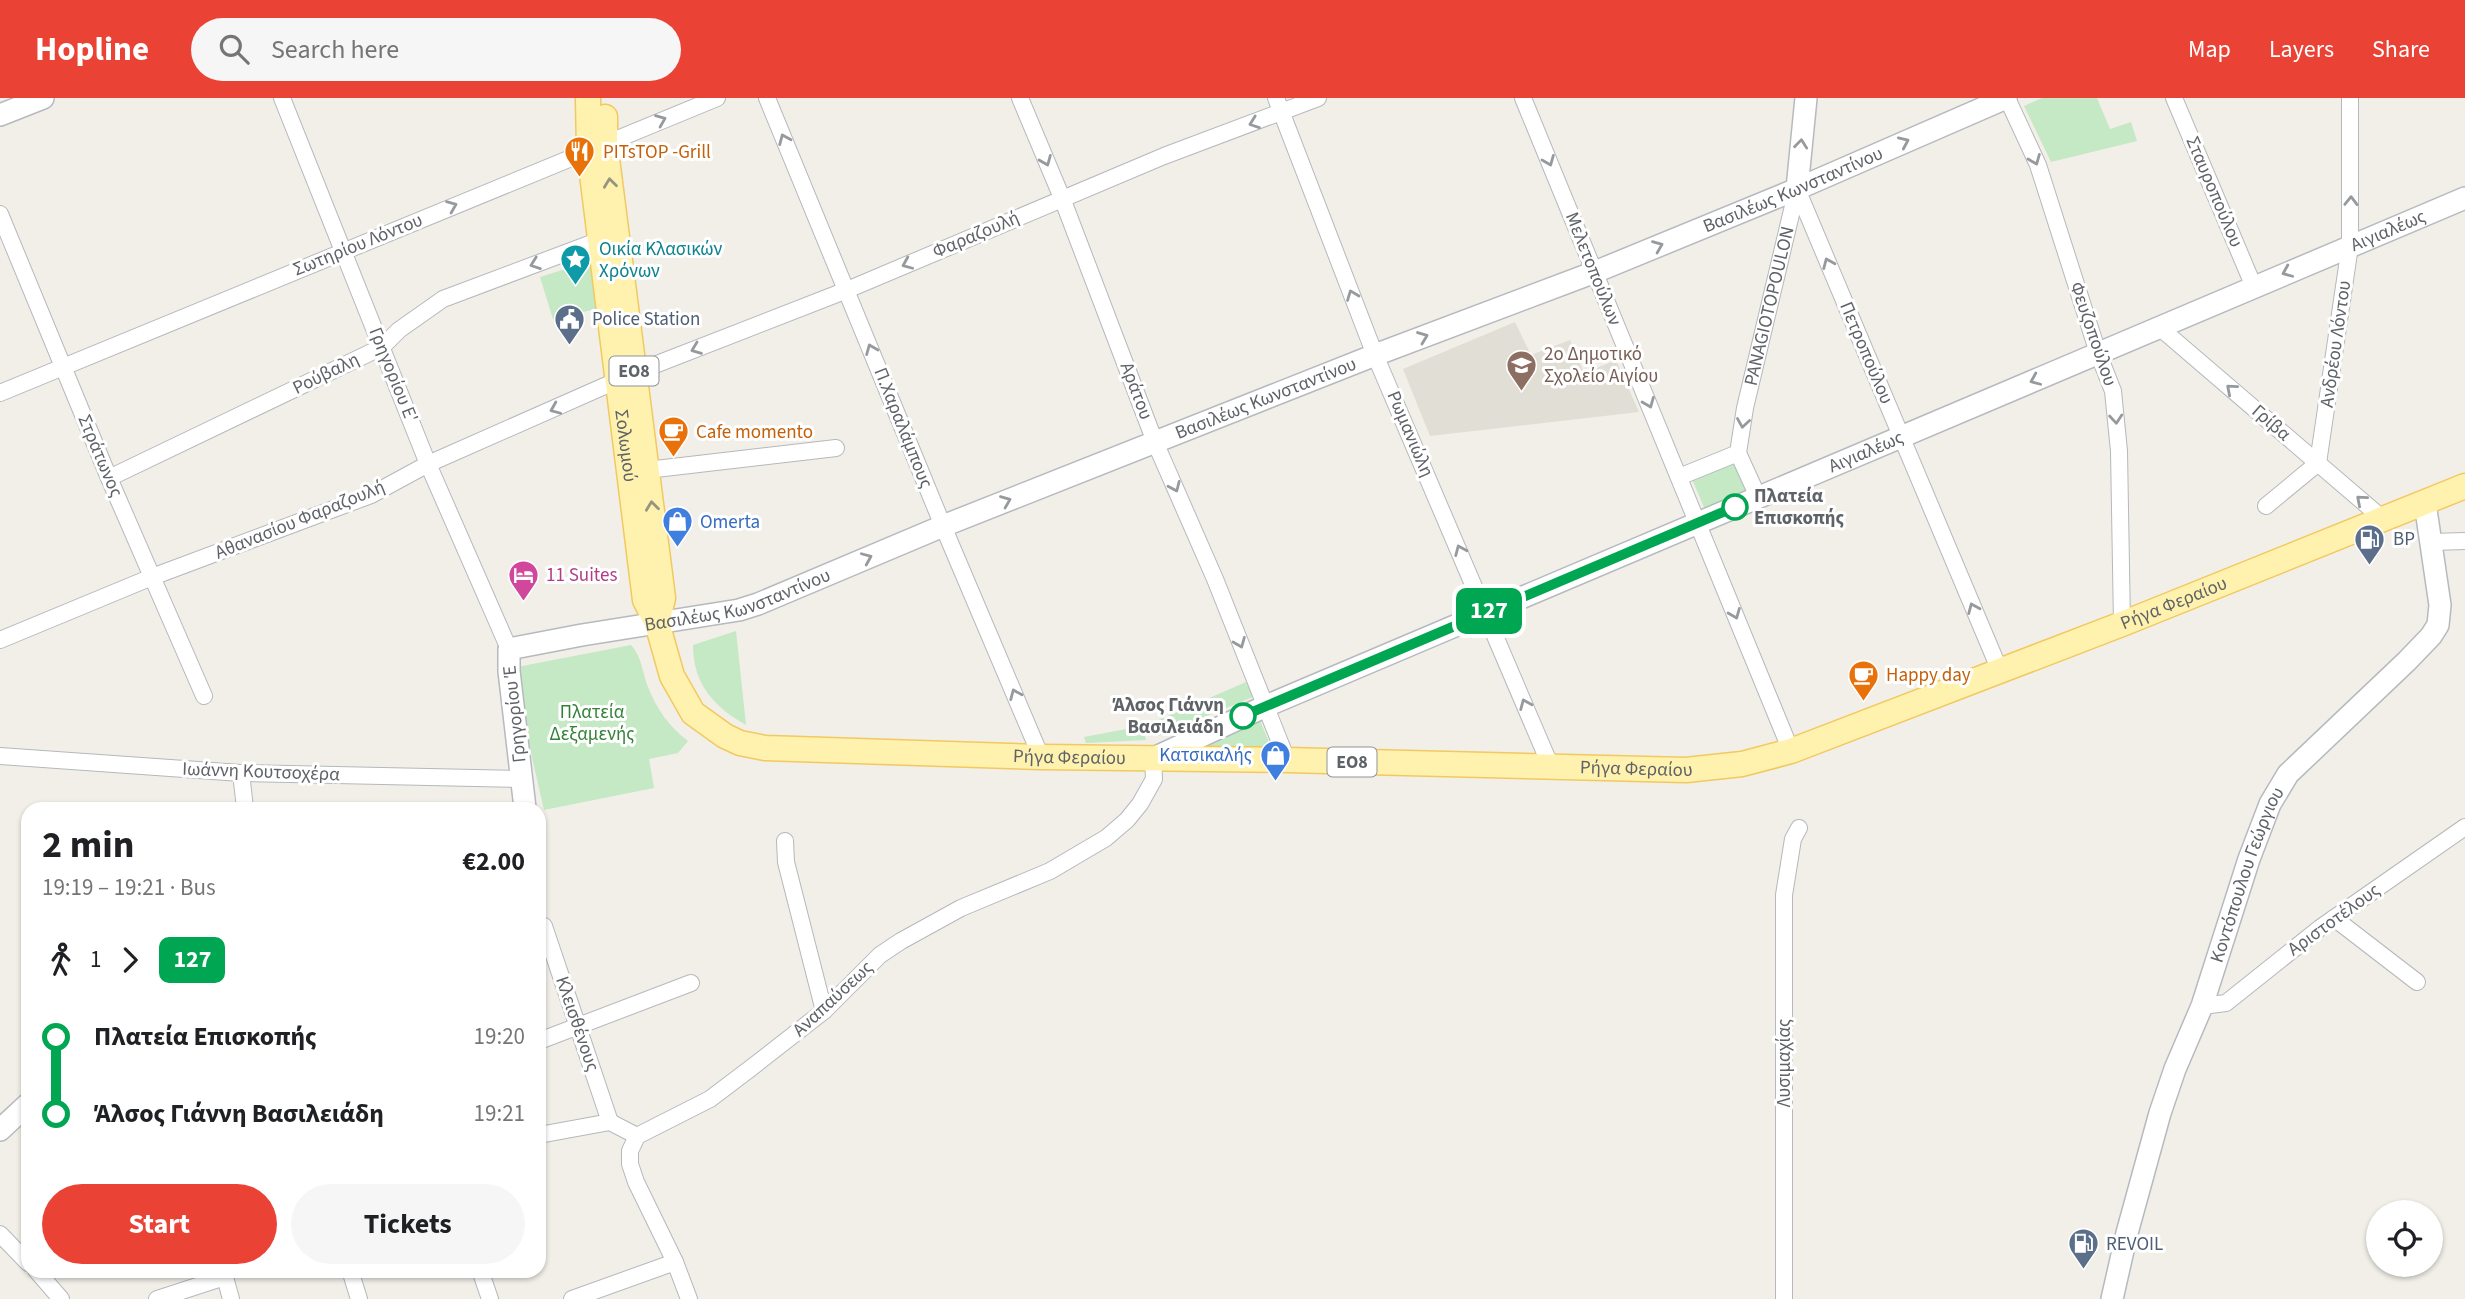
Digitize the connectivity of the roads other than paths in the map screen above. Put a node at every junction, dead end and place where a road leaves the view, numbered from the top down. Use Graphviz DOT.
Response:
graph roads {
  1 [pos="7,98"];
  2 [pos="43,98"];
  3 [pos="282,98"];
  4 [pos="588,98"];
  5 [pos="606,98"];
  6 [pos="717,98"];
  7 [pos="767,98"];
  8 [pos="1020,98"];
  9 [pos="1318,98"];
  10 [pos="1523,98"];
  11 [pos="1806,98"];
  12 [pos="2005,98"];
  13 [pos="2174,98"];
  14 [pos="2350,98"];
  15 [pos="0,101"];
  16 [pos="1279,105"];
  17 [pos="0,115"];
  18 [pos="597,147"];
  19 [pos="1797,189"];
  20 [pos="1062,198"];
  21 [pos="2465,198"];
  22 [pos="0,214"];
  23 [pos="608,237"];
  24 [pos="2350,246"];
  25 [pos="344,251"];
  26 [pos="1595,272"];
  27 [pos="2254,287"];
  28 [pos="847,290"];
  29 [pos="2159,327"];
  30 [pos="382,347"];
  31 [pos="2098,353"];
  32 [pos="1375,355"];
  33 [pos="64,366"];
  34 [pos="626,377"];
  35 [pos="0,393"];
  36 [pos="1901,437"];
  37 [pos="1155,442"];
  38 [pos="836,447"];
  39 [pos="1738,453"];
  40 [pos="2318,463"];
  41 [pos="428,464"];
  42 [pos="647,470"];
  43 [pos="1679,477"];
  44 [pos="109,478"];
  45 [pos="2465,486"];
  46 [pos="1758,497"];
  47 [pos="2424,503"];
  48 [pos="2266,506"];
  49 [pos="2383,519"];
  50 [pos="1698,523"];
  51 [pos="943,526"];
  52 [pos="2465,541"];
  53 [pos="2431,542"];
  54 [pos="152,577"];
  55 [pos="1487,612"];
  56 [pos="657,623"];
  57 [pos="2122,624"];
  58 [pos="0,640"];
  59 [pos="509,649"];
  60 [pos="2000,671"];
  61 [pos="204,696"];
  62 [pos="1266,706"];
  63 [pos="756,746"];
  64 [pos="1791,751"];
  65 [pos="0,755"];
  66 [pos="1041,757"];
  67 [pos="1153,758"];
  68 [pos="1287,760"];
  69 [pos="1551,767"];
  70 [pos="241,773"];
  71 [pos="522,779"];
  72 [pos="244,802"];
  73 [pos="524,802"];
  74 [pos="2465,827"];
  75 [pos="1798,828"];
  76 [pos="785,841"];
  77 [pos="2334,918"];
  78 [pos="546,932"];
  79 [pos="2417,982"];
  80 [pos="691,984"];
  81 [pos="2202,1006"];
  82 [pos="824,1011"];
  83 [pos="578,1027"];
  84 [pos="546,1038"];
  85 [pos="21,1110"];
  86 [pos="610,1122"];
  87 [pos="0,1130"];
  88 [pos="546,1134"];
  89 [pos="637,1136"];
  90 [pos="0,1234"];
  91 [pos="21,1256"];
  92 [pos="675,1262"];
  93 [pos="43,1278"];
  94 [pos="213,1278"];
  95 [pos="225,1278"];
  96 [pos="352,1278"];
  97 [pos="483,1278"];
  98 [pos="61,1299"];
  99 [pos="157,1299"];
  100 [pos="231,1299"];
  101 [pos="359,1299"];
  102 [pos="490,1299"];
  103 [pos="572,1299"];
  104 [pos="688,1299"];
  105 [pos="1784,1299"];
  106 [pos="2112,1299"];
  1 -- 15 [label="street"];
  2 -- 17 [label="street"];
  3 -- 25 [label="street, Γρηγορίου Ε'"];
  4 -- 18 [label="main road, Σολωμού / ΕΟ8"];
  5 -- 18 [label="main road, Σολωμού / ΕΟ8"];
  18 -- 6 [label="street, Σωτηρίου Λόντου, one-way"];
  28 -- 7 [label="street, Π.Χαραλάμπους, one-way"];
  8 -- 20 [label="street, Αράτου, one-way"];
  9 -- 16 [label="street, Φαραζουλή"];
  10 -- 26 [label="street, Μελετοπούλων, one-way"];
  19 -- 11 [label="street, PANAGIOTOPOULON, one-way"];
  19 -- 12 [label="street, Βασιλέως Κωνσταντίνου, one-way"];
  12 -- 31 [label="street, Φευζοπούλου, one-way"];
  13 -- 27 [label="street, Σταυροπούλου"];
  24 -- 14 [label="street, Ανδρέου Λόντου, one-way"];
  16 -- 20 [label="street, Φαραζουλή, one-way"];
  32 -- 16 [label="street, Ρωμανιώλη, one-way"];
  18 -- 23 [label="main road, Σολωμού / ΕΟ8"];
  25 -- 18 [label="street, Σωτηρίου Λόντου, one-way"];
  26 -- 19 [label="street, Βασιλέως Κωνσταντίνου, one-way"];
  36 -- 19 [label="street, Πετροπούλου, one-way"];
  19 -- 39 [label="street, PANAGIOTOPOULON, one-way"];
  20 -- 28 [label="street, Φαραζουλή, one-way"];
  20 -- 37 [label="street, Αράτου"];
  21 -- 24 [label="street, Αιγιαλέως"];
  22 -- 33 [label="street, Στράτωνος"];
  23 -- 30 [label="street, Ρούβαλη, one-way"];
  23 -- 34 [label="main road, Σολωμού / ΕΟ8"];
  24 -- 27 [label="street, Αιγιαλέως, one-way"];
  24 -- 40 [label="street, Ανδρέου Λόντου"];
  25 -- 30 [label="street, Γρηγορίου Ε'"];
  25 -- 33 [label="street, Σωτηρίου Λόντου"];
  32 -- 26 [label="street, Βασιλέως Κωνσταντίνου, one-way"];
  26 -- 43 [label="street, Μελετοπούλων, one-way"];
  27 -- 29 [label="street, Αιγιαλέως"];
  28 -- 34 [label="street, Φαραζουλή, one-way"];
  51 -- 28 [label="street, Π.Χαραλάμπους, one-way"];
  29 -- 31 [label="street, Αιγιαλέως"];
  40 -- 29 [label="street, Γρίβα, one-way"];
  30 -- 41 [label="street, Γρηγορίου Ε'"];
  30 -- 44 [label="street, Ρούβαλη"];
  31 -- 36 [label="street, Αιγιαλέως, one-way"];
  31 -- 57 [label="street, Φευζοπούλου, one-way"];
  32 -- 37 [label="street, Βασιλέως Κωνσταντίνου"];
  55 -- 32 [label="street, Ρωμανιώλη, one-way"];
  33 -- 35 [label="street, Σωτηρίου Λόντου"];
  33 -- 44 [label="street, Στράτωνος"];
  34 -- 41 [label="street, Αθανασίου Φαραζουλή, one-way"];
  34 -- 42 [label="main road, Σολωμού / ΕΟ8"];
  34 -- 56 [label="main road, Σολωμού / ΕΟ8"];
  36 -- 46 [label="street, Αιγιαλέως"];
  60 -- 36 [label="street, Πετροπούλου, one-way"];
  51 -- 37 [label="street, Βασιλέως Κωνσταντίνου, one-way"];
  37 -- 62 [label="street, Αράτου, one-way"];
  38 -- 42 [label="street"];
  39 -- 43 [label="street"];
  39 -- 46 [label="street"];
  40 -- 48 [label="street"];
  49 -- 40 [label="street, Γρίβα, one-way"];
  41 -- 54 [label="street, Αθανασίου Φαραζουλή"];
  41 -- 59 [label="street, Γρηγορίου Ε'"];
  56 -- 42 [label="main road, Σολωμού / ΕΟ8, one-way"];
  43 -- 50 [label="street, Μελετοπούλων"];
  44 -- 54 [label="street, Στράτωνος"];
  45 -- 47 [label="main road, Ρήγα Φεραίου / ΕΟ8"];
  46 -- 50 [label="street, Αιγιαλέως"];
  47 -- 49 [label="main road, Ρήγα Φεραίου / ΕΟ8"];
  47 -- 53 [label="street, Κοντόπουλου Γεώργιου"];
  49 -- 57 [label="main road, Ρήγα Φεραίου / ΕΟ8"];
  50 -- 55 [label="street, Αιγιαλέως"];
  50 -- 64 [label="street, Μελετοπούλων, one-way"];
  56 -- 51 [label="street, Βασιλέως Κωνσταντίνου, one-way"];
  66 -- 51 [label="street, Π.Χαραλάμπους, one-way"];
  52 -- 53 [label="street"];
  53 -- 81 [label="street, Κοντόπουλου Γεώργιου"];
  54 -- 58 [label="street, Αθανασίου Φαραζουλή"];
  54 -- 61 [label="street, Στράτωνος"];
  55 -- 62 [label="street, Αιγιαλέως"];
  69 -- 55 [label="street, Ρωμανιώλη, one-way"];
  56 -- 59 [label="street, Βασιλέως Κωνσταντίνου"];
  56 -- 63 [label="main road, Σολωμού / ΕΟ8"];
  57 -- 60 [label="main road, Ρήγα Φεραίου / ΕΟ8"];
  59 -- 71 [label="street, Γρηγορίου Έ"];
  60 -- 64 [label="main road, Ρήγα Φεραίου / ΕΟ8"];
  62 -- 67 [label="street, Αιγιαλέως"];
  62 -- 68 [label="street, Αράτου"];
  63 -- 66 [label="main road, Ρήγα Φεραίου / ΕΟ8"];
  64 -- 69 [label="main road, Ρήγα Φεραίου / ΕΟ8"];
  65 -- 70 [label="street, Ιωάννη Κουτσοχέρα"];
  66 -- 67 [label="main road, Ρήγα Φεραίου / ΕΟ8"];
  67 -- 68 [label="main road, Ρήγα Φεραίου / ΕΟ8"];
  67 -- 82 [label="street, Αναπαύσεως"];
  68 -- 69 [label="main road, Ρήγα Φεραίου / ΕΟ8"];
  70 -- 71 [label="street, Ιωάννη Κουτσοχέρα"];
  70 -- 72 [label="street"];
  71 -- 73 [label="street, Γρηγορίου Έ"];
  74 -- 77 [label="street, Αριστοτέλους"];
  75 -- 105 [label="street, Λυσιμαχίας"];
  76 -- 82 [label="street"];
  77 -- 79 [label="street"];
  77 -- 81 [label="street, Αριστοτέλους"];
  78 -- 83 [label="street, Κλεισθένους"];
  80 -- 83 [label="street"];
  81 -- 106 [label="street, Κοντόπουλου Γεώργιου"];
  82 -- 89 [label="street, Αναπαύσεως"];
  83 -- 84 [label="street"];
  83 -- 86 [label="street, Κλεισθένους"];
  85 -- 87 [label="street"];
  86 -- 88 [label="street"];
  86 -- 89 [label="street"];
  89 -- 92 [label="street"];
  90 -- 91 [label="street"];
  92 -- 103 [label="street"];
  92 -- 104 [label="street"];
  93 -- 98 [label="street"];
  94 -- 99 [label="street"];
  95 -- 100 [label="street"];
  96 -- 101 [label="street"];
  97 -- 102 [label="street"];
}
